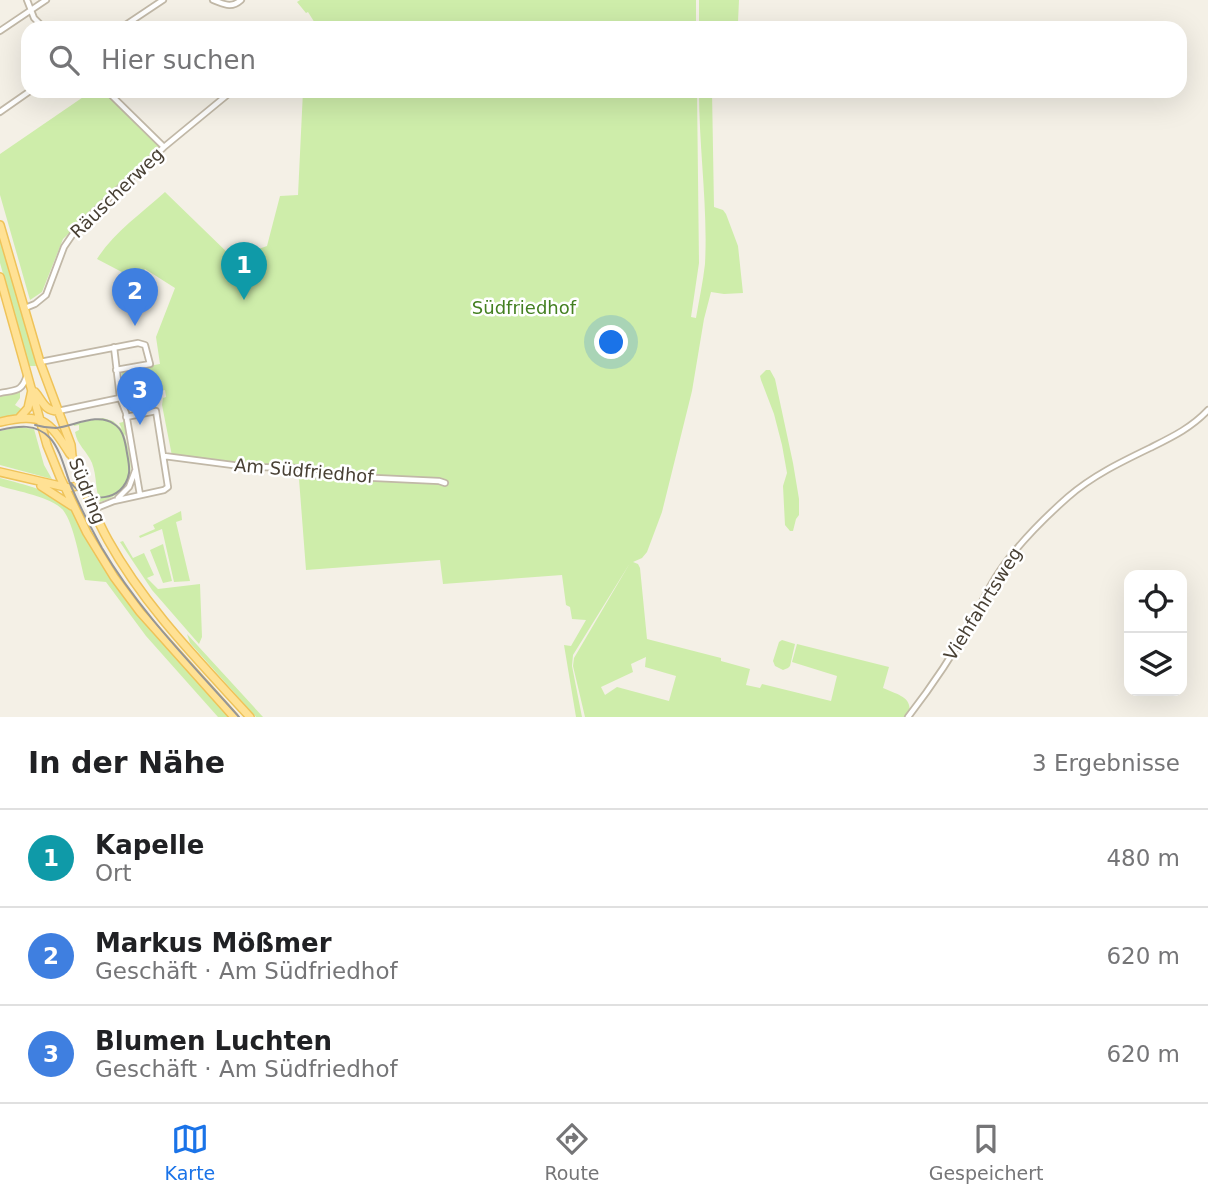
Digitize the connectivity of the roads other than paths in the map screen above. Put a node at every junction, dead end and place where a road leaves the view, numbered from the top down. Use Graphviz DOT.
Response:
graph roads {
  1 [pos="27,0"];
  2 [pos="46,0"];
  3 [pos="163,0"];
  4 [pos="213,0"];
  5 [pos="240,1"];
  6 [pos="32,10"];
  7 [pos="37,21"];
  8 [pos="132,21"];
  9 [pos="0,31"];
  10 [pos="21,97"];
  11 [pos="114,98"];
  12 [pos="224,98"];
  13 [pos="0,112"];
  14 [pos="164,147"];
  15 [pos="0,225"];
  16 [pos="0,277"];
  17 [pos="24,308"];
  18 [pos="114,347"];
  19 [pos="40,362"];
  20 [pos="116,370"];
  21 [pos="27,374"];
  22 [pos="47,383"];
  23 [pos="32,390"];
  24 [pos="0,393"];
  25 [pos="120,398"];
  26 [pos="1208,410"];
  27 [pos="58,411"];
  28 [pos="126,417"];
  29 [pos="19,418"];
  30 [pos="40,420"];
  31 [pos="0,422"];
  32 [pos="72,456"];
  33 [pos="164,456"];
  34 [pos="135,468"];
  35 [pos="0,472"];
  36 [pos="31,480"];
  37 [pos="81,480"];
  38 [pos="445,483"];
  39 [pos="65,488"];
  40 [pos="140,495"];
  41 [pos="114,501"];
  42 [pos="92,507"];
  43 [pos="74,508"];
  44 [pos="234,717"];
  45 [pos="250,717"];
  46 [pos="908,717"];
  1 -- 6 [label="street"];
  2 -- 6 [label="street"];
  3 -- 8 [label="street"];
  4 -- 5 [label="street"];
  6 -- 7 [label="street"];
  6 -- 9 [label="street"];
  10 -- 13 [label="street"];
  11 -- 14 [label="street"];
  12 -- 14 [label="street, Räuscherweg"];
  14 -- 17 [label="street, Räuscherweg"];
  15 -- 17 [label="main road, Südring"];
  16 -- 21 [label="main road, Südring"];
  17 -- 19 [label="main road, Südring"];
  18 -- 19 [label="street"];
  18 -- 20 [label="street"];
  18 -- 20 [label="street"];
  19 -- 22 [label="main road, Südring"];
  20 -- 25 [label="street"];
  21 -- 22 [label="main road"];
  21 -- 23 [label="main road, Südring"];
  21 -- 24 [label="street"];
  22 -- 27 [label="main road, Südring"];
  23 -- 27 [label="main road"];
  23 -- 29 [label="main road"];
  23 -- 30 [label="main road, Südring"];
  25 -- 27 [label="street"];
  25 -- 28 [label="street"];
  26 -- 46 [label="street, Viehfahrtsweg"];
  27 -- 32 [label="main road, Südring"];
  28 -- 33 [label="street"];
  28 -- 34 [label="street"];
  29 -- 30 [label="main road"];
  29 -- 31 [label="main road"];
  30 -- 32 [label="main road"];
  30 -- 39 [label="main road, Südring"];
  32 -- 37 [label="main road, Südring"];
  33 -- 38 [label="street, Am Südfriedhof"];
  33 -- 40 [label="street"];
  34 -- 40 [label="street"];
  34 -- 41 [label="street"];
  35 -- 36 [label="main road"];
  36 -- 39 [label="main road"];
  36 -- 43 [label="main road"];
  37 -- 39 [label="main road"];
  37 -- 42 [label="main road, Südring"];
  39 -- 43 [label="main road, Südring"];
  40 -- 41 [label="street"];
  41 -- 42 [label="street"];
  42 -- 45 [label="main road, Südring"];
  43 -- 44 [label="main road, Südring"];
}
